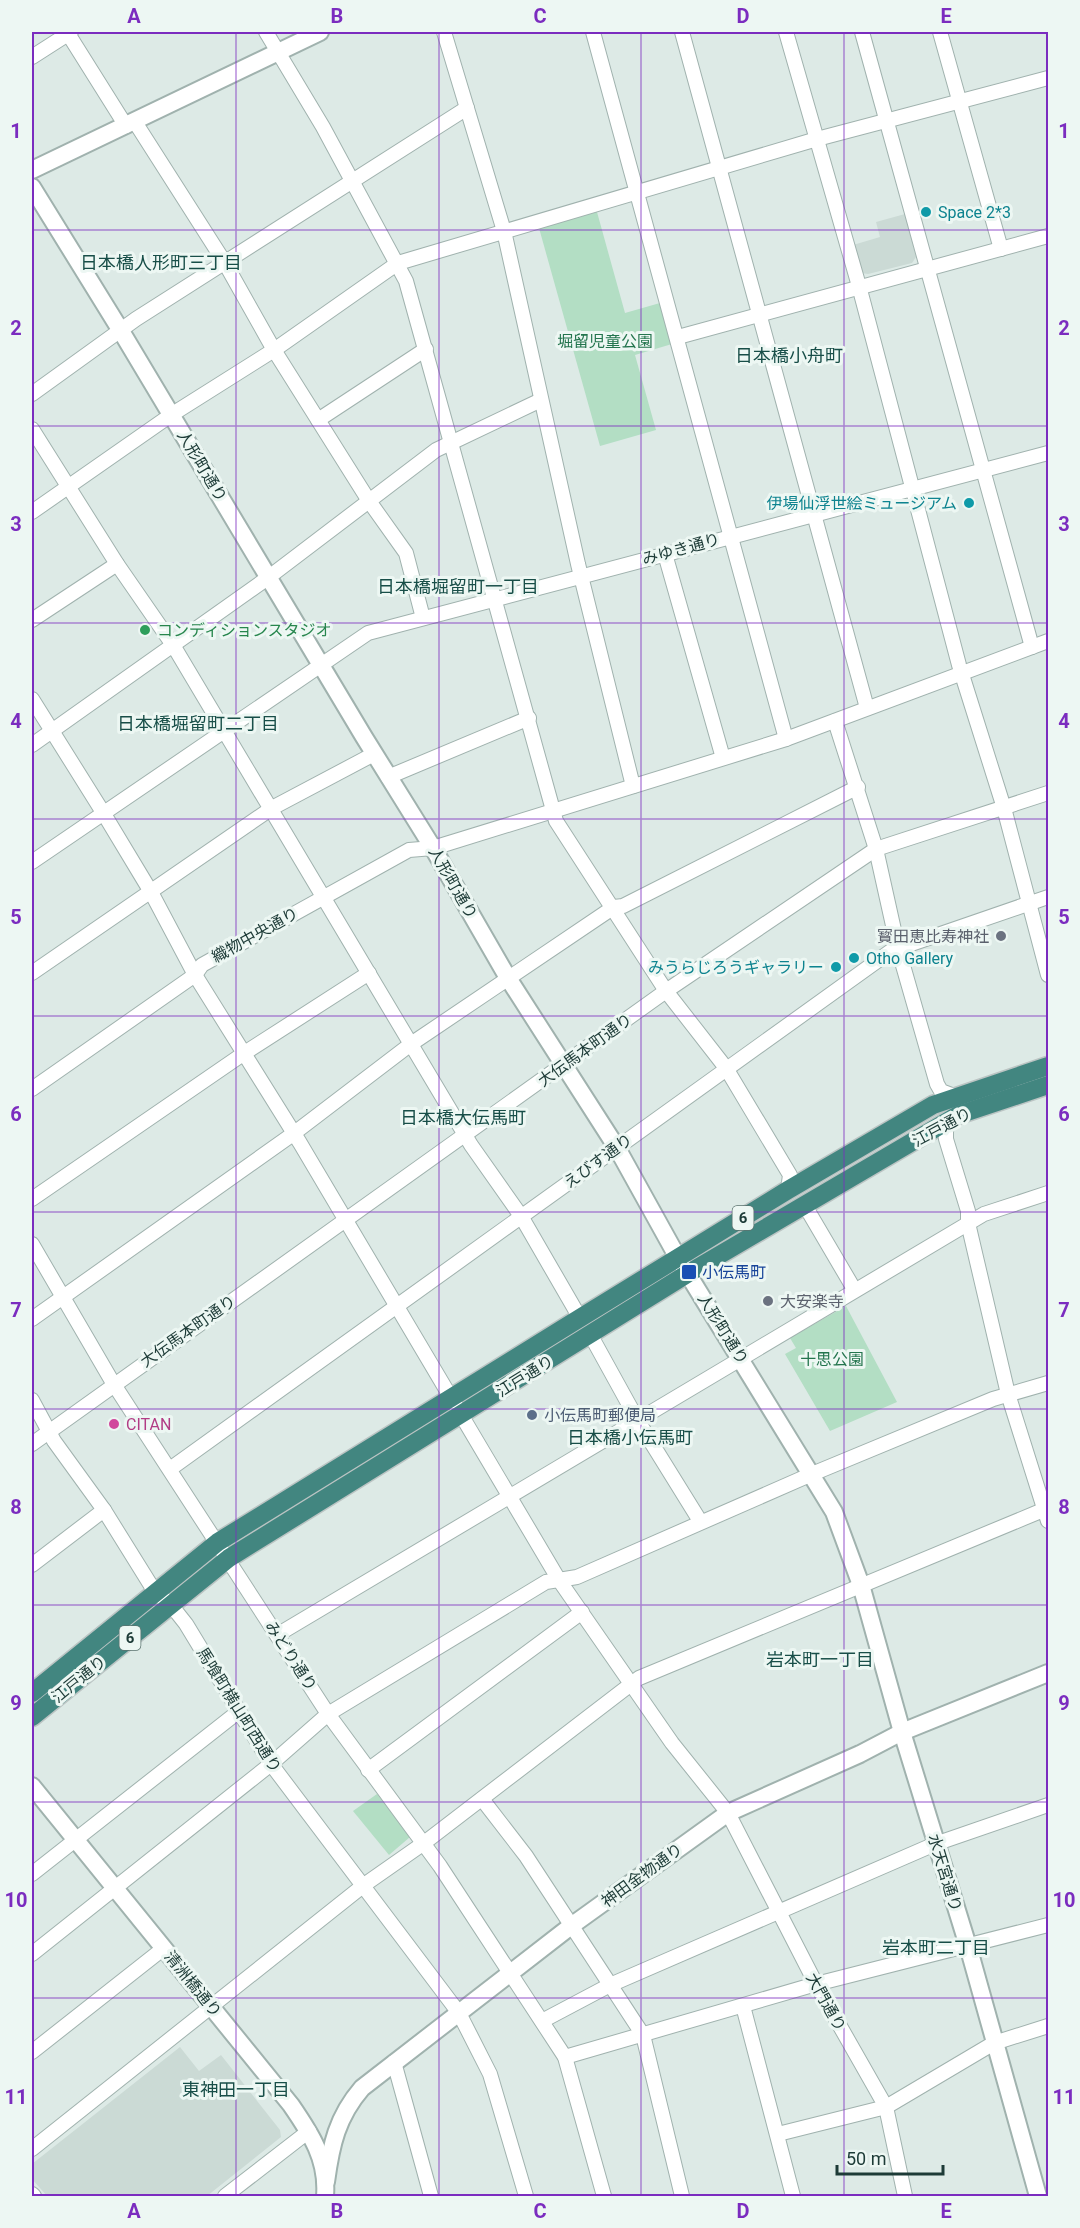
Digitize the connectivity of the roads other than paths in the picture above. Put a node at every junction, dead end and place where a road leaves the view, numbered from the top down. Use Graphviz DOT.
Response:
graph roads {
  1 [pos="68,32"];
  2 [pos="266,32"];
  3 [pos="320,32"];
  4 [pos="444,32"];
  5 [pos="593,32"];
  6 [pos="682,32"];
  7 [pos="786,32"];
  8 [pos="862,32"];
  9 [pos="940,32"];
  10 [pos="279,53"];
  11 [pos="32,57"];
  12 [pos="1048,78"];
  13 [pos="959,102"];
  14 [pos="467,108"];
  15 [pos="887,121"];
  16 [pos="130,124"];
  17 [pos="817,140"];
  18 [pos="721,168"];
  19 [pos="32,170"];
  20 [pos="352,181"];
  21 [pos="32,187"];
  22 [pos="638,191"];
  23 [pos="504,231"];
  24 [pos="1048,236"];
  25 [pos="1001,249"];
  26 [pos="225,263"];
  27 [pos="398,263"];
  28 [pos="928,268"];
  29 [pos="859,286"];
  30 [pos="761,315"];
  31 [pos="121,331"];
  32 [pos="678,337"];
  33 [pos="426,349"];
  34 [pos="274,350"];
  35 [pos="32,394"];
  36 [pos="542,400"];
  37 [pos="171,415"];
  38 [pos="318,420"];
  39 [pos="32,429"];
  40 [pos="451,441"];
  41 [pos="1048,453"];
  42 [pos="984,470"];
  43 [pos="69,486"];
  44 [pos="912,488"];
  45 [pos="369,501"];
  46 [pos="32,512"];
  47 [pos="814,514"];
  48 [pos="731,536"];
  49 [pos="665,554"];
  50 [pos="117,564"];
  51 [pos="581,576"];
  52 [pos="269,577"];
  53 [pos="493,598"];
  54 [pos="423,618"];
  55 [pos="32,620"];
  56 [pos="1048,641"];
  57 [pos="173,645"];
  58 [pos="1032,647"];
  59 [pos="323,665"];
  60 [pos="962,674"];
  61 [pos="32,699"];
  62 [pos="867,708"];
  63 [pos="529,718"];
  64 [pos="834,721"];
  65 [pos="50,731"];
  66 [pos="223,731"];
  67 [pos="786,739"];
  68 [pos="32,745"];
  69 [pos="374,754"];
  70 [pos="723,758"];
  71 [pos="388,777"];
  72 [pos="633,786"];
  73 [pos="858,787"];
  74 [pos="1048,793"];
  75 [pos="272,808"];
  76 [pos="1004,808"];
  77 [pos="553,811"];
  78 [pos="104,814"];
  79 [pos="433,848"];
  80 [pos="876,849"];
  81 [pos="32,862"];
  82 [pos="151,892"];
  83 [pos="322,897"];
  84 [pos="1048,897"];
  85 [pos="1030,903"];
  86 [pos="614,907"];
  87 [pos="898,948"];
  88 [pos="32,973"];
  89 [pos="369,973"];
  90 [pos="195,975"];
  91 [pos="1048,975"];
  92 [pos="508,978"];
  93 [pos="666,991"];
  94 [pos="411,1044"];
  95 [pos="243,1054"];
  96 [pos="564,1066"];
  97 [pos="1048,1066"];
  98 [pos="726,1068"];
  99 [pos="1048,1085"];
  100 [pos="32,1089"];
  101 [pos="954,1096"];
  102 [pos="958,1115"];
  103 [pos="293,1134"];
  104 [pos="467,1136"];
  105 [pos="616,1148"];
  106 [pos="788,1190"];
  107 [pos="1048,1193"];
  108 [pos="32,1199"];
  109 [pos="804,1204"];
  110 [pos="521,1216"];
  111 [pos="346,1222"];
  112 [pos="968,1223"];
  113 [pos="32,1244"];
  114 [pos="683,1266"];
  115 [pos="854,1290"];
  116 [pos="62,1297"];
  117 [pos="396,1306"];
  118 [pos="32,1318"];
  119 [pos="580,1318"];
  120 [pos="590,1334"];
  121 [pos="742,1358"];
  122 [pos="113,1383"];
  123 [pos="1048,1383"];
  124 [pos="1008,1394"];
  125 [pos="452,1399"];
  126 [pos="32,1400"];
  127 [pos="461,1416"];
  128 [pos="638,1421"];
  129 [pos="50,1430"];
  130 [pos="32,1444"];
  131 [pos="170,1469"];
  132 [pos="812,1474"];
  133 [pos="512,1496"];
  134 [pos="104,1510"];
  135 [pos="1048,1513"];
  136 [pos="700,1521"];
  137 [pos="218,1542"];
  138 [pos="228,1558"];
  139 [pos="32,1565"];
  140 [pos="559,1580"];
  141 [pos="861,1585"];
  142 [pos="155,1592"];
  143 [pos="171,1605"];
  144 [pos="582,1612"];
  145 [pos="277,1635"];
  146 [pos="1048,1673"];
  147 [pos="631,1684"];
  148 [pos="32,1692"];
  149 [pos="238,1712"];
  150 [pos="328,1714"];
  151 [pos="32,1717"];
  152 [pos="902,1732"];
  153 [pos="271,1764"];
  154 [pos="368,1770"];
  155 [pos="32,1785"];
  156 [pos="482,1799"];
  157 [pos="1048,1806"];
  158 [pos="728,1814"];
  159 [pos="76,1838"];
  160 [pos="424,1844"];
  161 [pos="936,1844"];
  162 [pos="32,1874"];
  163 [pos="364,1885"];
  164 [pos="116,1890"];
  165 [pos="778,1912"];
  166 [pos="1048,1925"];
  167 [pos="571,1926"];
  168 [pos="968,1946"];
  169 [pos="164,1948"];
  170 [pos="32,1954"];
  171 [pos="513,1974"];
  172 [pos="816,1984"];
  173 [pos="610,1985"];
  174 [pos="210,2005"];
  175 [pos="743,2006"];
  176 [pos="459,2013"];
  177 [pos="543,2021"];
  178 [pos="1048,2026"];
  179 [pos="643,2035"];
  180 [pos="994,2043"];
  181 [pos="32,2052"];
  182 [pos="565,2057"];
  183 [pos="394,2062"];
  184 [pos="886,2107"];
  185 [pos="309,2131"];
  186 [pos="778,2134"];
  187 [pos="32,2148"];
  188 [pos="325,2189"];
  189 [pos="225,2196"];
  190 [pos="431,2196"];
  191 [pos="526,2196"];
  192 [pos="604,2196"];
  193 [pos="682,2196"];
  194 [pos="793,2196"];
  195 [pos="905,2196"];
  196 [pos="1038,2196"];
  1 -- 11 [label="street"];
  1 -- 16 [label="street"];
  2 -- 10 [label="street"];
  3 -- 10 [label="street"];
  4 -- 14 [label="street"];
  5 -- 22 [label="street"];
  6 -- 18 [label="street"];
  7 -- 17 [label="street"];
  8 -- 15 [label="street"];
  9 -- 13 [label="street"];
  10 -- 16 [label="street"];
  10 -- 20 [label="street"];
  12 -- 13 [label="street"];
  13 -- 15 [label="street"];
  13 -- 25 [label="street"];
  14 -- 20 [label="street"];
  14 -- 23 [label="street"];
  15 -- 17 [label="street"];
  15 -- 28 [label="street"];
  16 -- 19 [label="street"];
  16 -- 26 [label="street"];
  17 -- 18 [label="street"];
  17 -- 29 [label="street"];
  18 -- 22 [label="street"];
  18 -- 30 [label="street"];
  20 -- 26 [label="street"];
  20 -- 27 [label="street"];
  21 -- 31 [label="street, 人形町通り"];
  22 -- 23 [label="street"];
  22 -- 32 [label="street"];
  23 -- 27 [label="street"];
  23 -- 36 [label="street"];
  24 -- 25 [label="street"];
  25 -- 28 [label="street"];
  26 -- 31 [label="street"];
  26 -- 34 [label="street"];
  27 -- 33 [label="street"];
  27 -- 34 [label="street"];
  28 -- 29 [label="street"];
  28 -- 42 [label="street"];
  29 -- 30 [label="street"];
  29 -- 44 [label="street"];
  30 -- 32 [label="street"];
  30 -- 47 [label="street"];
  31 -- 35 [label="street"];
  31 -- 37 [label="street, 人形町通り"];
  32 -- 48 [label="street"];
  33 -- 38 [label="street"];
  33 -- 40 [label="street"];
  34 -- 37 [label="street"];
  34 -- 38 [label="street"];
  36 -- 40 [label="street"];
  36 -- 51 [label="street"];
  37 -- 43 [label="street"];
  37 -- 52 [label="street, 人形町通り"];
  38 -- 45 [label="street"];
  39 -- 43 [label="street"];
  40 -- 45 [label="street"];
  40 -- 53 [label="street"];
  41 -- 42 [label="street, みゆき通り"];
  42 -- 44 [label="street, みゆき通り"];
  42 -- 58 [label="street"];
  43 -- 46 [label="street"];
  43 -- 50 [label="street"];
  44 -- 47 [label="street, みゆき通り"];
  44 -- 60 [label="street"];
  45 -- 52 [label="street"];
  45 -- 54 [label="street"];
  47 -- 48 [label="street, みゆき通り"];
  47 -- 62 [label="street"];
  48 -- 49 [label="street, みゆき通り"];
  48 -- 67 [label="street"];
  49 -- 51 [label="street, みゆき通り"];
  49 -- 70 [label="street"];
  50 -- 55 [label="street"];
  50 -- 57 [label="street"];
  51 -- 53 [label="street, みゆき通り"];
  51 -- 72 [label="street"];
  52 -- 57 [label="street"];
  52 -- 59 [label="street, 人形町通り"];
  53 -- 54 [label="street, みゆき通り"];
  53 -- 63 [label="street"];
  54 -- 59 [label="street, みゆき通り"];
  56 -- 58 [label="street, 織物中央通り"];
  57 -- 65 [label="street"];
  57 -- 66 [label="street"];
  58 -- 60 [label="street, 織物中央通り"];
  59 -- 66 [label="street, みゆき通り"];
  59 -- 69 [label="street, 人形町通り"];
  60 -- 62 [label="street, 織物中央通り"];
  60 -- 76 [label="street"];
  61 -- 65 [label="street, 大門通り"];
  62 -- 64 [label="street, 織物中央通り"];
  63 -- 71 [label="street"];
  63 -- 77 [label="street"];
  64 -- 67 [label="street, 織物中央通り"];
  64 -- 73 [label="street"];
  65 -- 68 [label="street"];
  65 -- 78 [label="street, 大門通り"];
  66 -- 75 [label="street"];
  66 -- 78 [label="street, みゆき通り"];
  67 -- 70 [label="street, 織物中央通り"];
  69 -- 71 [label="street, 人形町通り"];
  69 -- 75 [label="street"];
  70 -- 72 [label="street, 織物中央通り"];
  71 -- 79 [label="street, 人形町通り"];
  72 -- 77 [label="street, 織物中央通り"];
  73 -- 80 [label="street"];
  73 -- 86 [label="street"];
  74 -- 76 [label="street, 大伝馬本町通り"];
  75 -- 82 [label="street"];
  75 -- 83 [label="street"];
  76 -- 80 [label="street, 大伝馬本町通り"];
  76 -- 85 [label="street"];
  77 -- 79 [label="street, 織物中央通り"];
  77 -- 86 [label="street"];
  78 -- 81 [label="street, みゆき通り"];
  78 -- 82 [label="street, 大門通り"];
  79 -- 83 [label="street, 織物中央通り"];
  79 -- 92 [label="street, 人形町通り"];
  80 -- 87 [label="street"];
  80 -- 93 [label="street, 大伝馬本町通り"];
  82 -- 88 [label="street"];
  82 -- 90 [label="street, 大門通り"];
  83 -- 89 [label="street"];
  83 -- 90 [label="street, 織物中央通り"];
  84 -- 85 [label="street, えびす通り"];
  85 -- 87 [label="street, えびす通り"];
  85 -- 91 [label="street"];
  86 -- 92 [label="street"];
  86 -- 93 [label="street"];
  87 -- 98 [label="street, えびす通り"];
  87 -- 101 [label="street"];
  89 -- 94 [label="street"];
  89 -- 95 [label="street"];
  90 -- 95 [label="street, 大門通り"];
  90 -- 100 [label="street, 織物中央通り"];
  92 -- 94 [label="street"];
  92 -- 96 [label="street, 人形町通り"];
  93 -- 96 [label="street, 大伝馬本町通り"];
  93 -- 98 [label="street"];
  94 -- 103 [label="street"];
  94 -- 104 [label="street"];
  95 -- 103 [label="street, 大門通り"];
  95 -- 108 [label="street"];
  96 -- 104 [label="street, 大伝馬本町通り"];
  96 -- 105 [label="street, 人形町通り"];
  97 -- 101 [label="highway, 江戸通り / 6"];
  98 -- 105 [label="street, えびす通り"];
  98 -- 106 [label="street"];
  99 -- 102 [label="highway, 江戸通り / 6"];
  101 -- 106 [label="highway, 江戸通り / 6"];
  102 -- 109 [label="highway, 江戸通り / 6"];
  102 -- 112 [label="street"];
  103 -- 111 [label="street, 大門通り"];
  103 -- 116 [label="street"];
  104 -- 110 [label="street"];
  104 -- 111 [label="street, 大伝馬本町通り"];
  105 -- 110 [label="street, えびす通り"];
  105 -- 114 [label="street, 人形町通り"];
  106 -- 114 [label="highway, 江戸通り / 6"];
  107 -- 112 [label="street"];
  109 -- 114 [label="highway, 江戸通り / 6"];
  109 -- 115 [label="street"];
  110 -- 117 [label="street, えびす通り"];
  110 -- 119 [label="street"];
  111 -- 117 [label="street, 大門通り"];
  111 -- 122 [label="street, 大伝馬本町通り"];
  112 -- 115 [label="street"];
  112 -- 124 [label="street"];
  113 -- 116 [label="street, みどり通り"];
  114 -- 119 [label="highway, 江戸通り / 6"];
  114 -- 120 [label="highway, 江戸通り / 6"];
  114 -- 121 [label="street, 人形町通り"];
  115 -- 121 [label="street"];
  116 -- 118 [label="street"];
  116 -- 122 [label="street, みどり通り"];
  117 -- 125 [label="street, 大門通り"];
  117 -- 131 [label="street, えびす通り"];
  119 -- 125 [label="highway, 江戸通り / 6"];
  120 -- 127 [label="highway, 江戸通り / 6"];
  120 -- 128 [label="street"];
  121 -- 128 [label="street"];
  121 -- 132 [label="street, 人形町通り"];
  122 -- 129 [label="street, 大伝馬本町通り"];
  122 -- 131 [label="street, みどり通り"];
  123 -- 124 [label="street"];
  124 -- 132 [label="street"];
  124 -- 135 [label="street"];
  125 -- 127 [label="street, 大門通り"];
  125 -- 137 [label="highway, 江戸通り / 6"];
  126 -- 129 [label="street, 馬喰町横山町西通り"];
  127 -- 133 [label="street, 大門通り"];
  127 -- 138 [label="highway, 江戸通り / 6"];
  128 -- 133 [label="street"];
  128 -- 136 [label="street"];
  129 -- 130 [label="street, 大伝馬本町通り"];
  129 -- 134 [label="street, 馬喰町横山町西通り"];
  131 -- 137 [label="street, みどり通り"];
  132 -- 136 [label="street"];
  132 -- 141 [label="street, 人形町通り"];
  133 -- 140 [label="street, 大門通り"];
  133 -- 145 [label="street"];
  134 -- 139 [label="street"];
  134 -- 142 [label="street, 馬喰町横山町西通り"];
  135 -- 141 [label="street"];
  136 -- 140 [label="street"];
  137 -- 138 [label="street, みどり通り"];
  137 -- 142 [label="highway, 江戸通り / 6"];
  138 -- 143 [label="highway, 江戸通り / 6"];
  138 -- 145 [label="street, みどり通り"];
  140 -- 144 [label="street, 大門通り"];
  140 -- 150 [label="street"];
  141 -- 147 [label="street"];
  141 -- 152 [label="street, 水天宮通り"];
  142 -- 143 [label="street, 馬喰町横山町西通り"];
  142 -- 148 [label="highway, 江戸通り / 6"];
  143 -- 149 [label="street, 馬喰町横山町西通り"];
  143 -- 151 [label="highway, 江戸通り / 6"];
  144 -- 147 [label="street, 大門通り"];
  144 -- 154 [label="street"];
  145 -- 150 [label="street, みどり通り"];
  146 -- 152 [label="street, 神田金物通り"];
  147 -- 156 [label="street"];
  147 -- 158 [label="street, 大門通り"];
  149 -- 153 [label="street, 馬喰町横山町西通り"];
  149 -- 159 [label="street"];
  150 -- 153 [label="street"];
  150 -- 154 [label="street, みどり通り"];
  152 -- 158 [label="street, 神田金物通り"];
  152 -- 161 [label="street, 水天宮通り"];
  153 -- 163 [label="street, 馬喰町横山町西通り"];
  153 -- 164 [label="street"];
  154 -- 160 [label="street, みどり通り"];
  155 -- 159 [label="street, 清洲橋通り"];
  156 -- 160 [label="street"];
  156 -- 167 [label="street"];
  157 -- 161 [label="street"];
  158 -- 165 [label="street, 大門通り"];
  158 -- 167 [label="street, 神田金物通り"];
  159 -- 162 [label="street"];
  159 -- 164 [label="street, 清洲橋通り"];
  160 -- 163 [label="street"];
  160 -- 171 [label="street, みどり通り"];
  161 -- 165 [label="street"];
  161 -- 168 [label="street, 水天宮通り"];
  163 -- 174 [label="street"];
  163 -- 176 [label="street, 馬喰町横山町西通り"];
  164 -- 169 [label="street, 清洲橋通り"];
  164 -- 170 [label="street"];
  165 -- 172 [label="street, 大門通り"];
  165 -- 173 [label="street"];
  166 -- 168 [label="street"];
  167 -- 171 [label="street, 神田金物通り"];
  167 -- 173 [label="street"];
  168 -- 172 [label="street"];
  168 -- 180 [label="street, 水天宮通り"];
  169 -- 174 [label="street, 清洲橋通り"];
  169 -- 181 [label="street"];
  171 -- 176 [label="street, 神田金物通り"];
  171 -- 177 [label="street, みどり通り"];
  172 -- 175 [label="street"];
  172 -- 184 [label="street, 大門通り"];
  173 -- 177 [label="street"];
  173 -- 179 [label="street"];
  174 -- 185 [label="street, 清洲橋通り"];
  174 -- 187 [label="street"];
  175 -- 179 [label="street"];
  175 -- 186 [label="street"];
  176 -- 183 [label="street, 神田金物通り"];
  176 -- 191 [label="street, 馬喰町横山町西通り"];
  177 -- 182 [label="street, みどり通り"];
  178 -- 180 [label="street"];
  179 -- 182 [label="street"];
  179 -- 193 [label="street"];
  180 -- 184 [label="street"];
  180 -- 196 [label="street, 水天宮通り"];
  182 -- 192 [label="street, みどり通り"];
  183 -- 188 [label="street, 神田金物通り"];
  183 -- 190 [label="street"];
  184 -- 186 [label="street"];
  184 -- 195 [label="street, 大門通り"];
  185 -- 188 [label="street, 清洲橋通り"];
  185 -- 189 [label="street"];
  186 -- 194 [label="street"];
}
